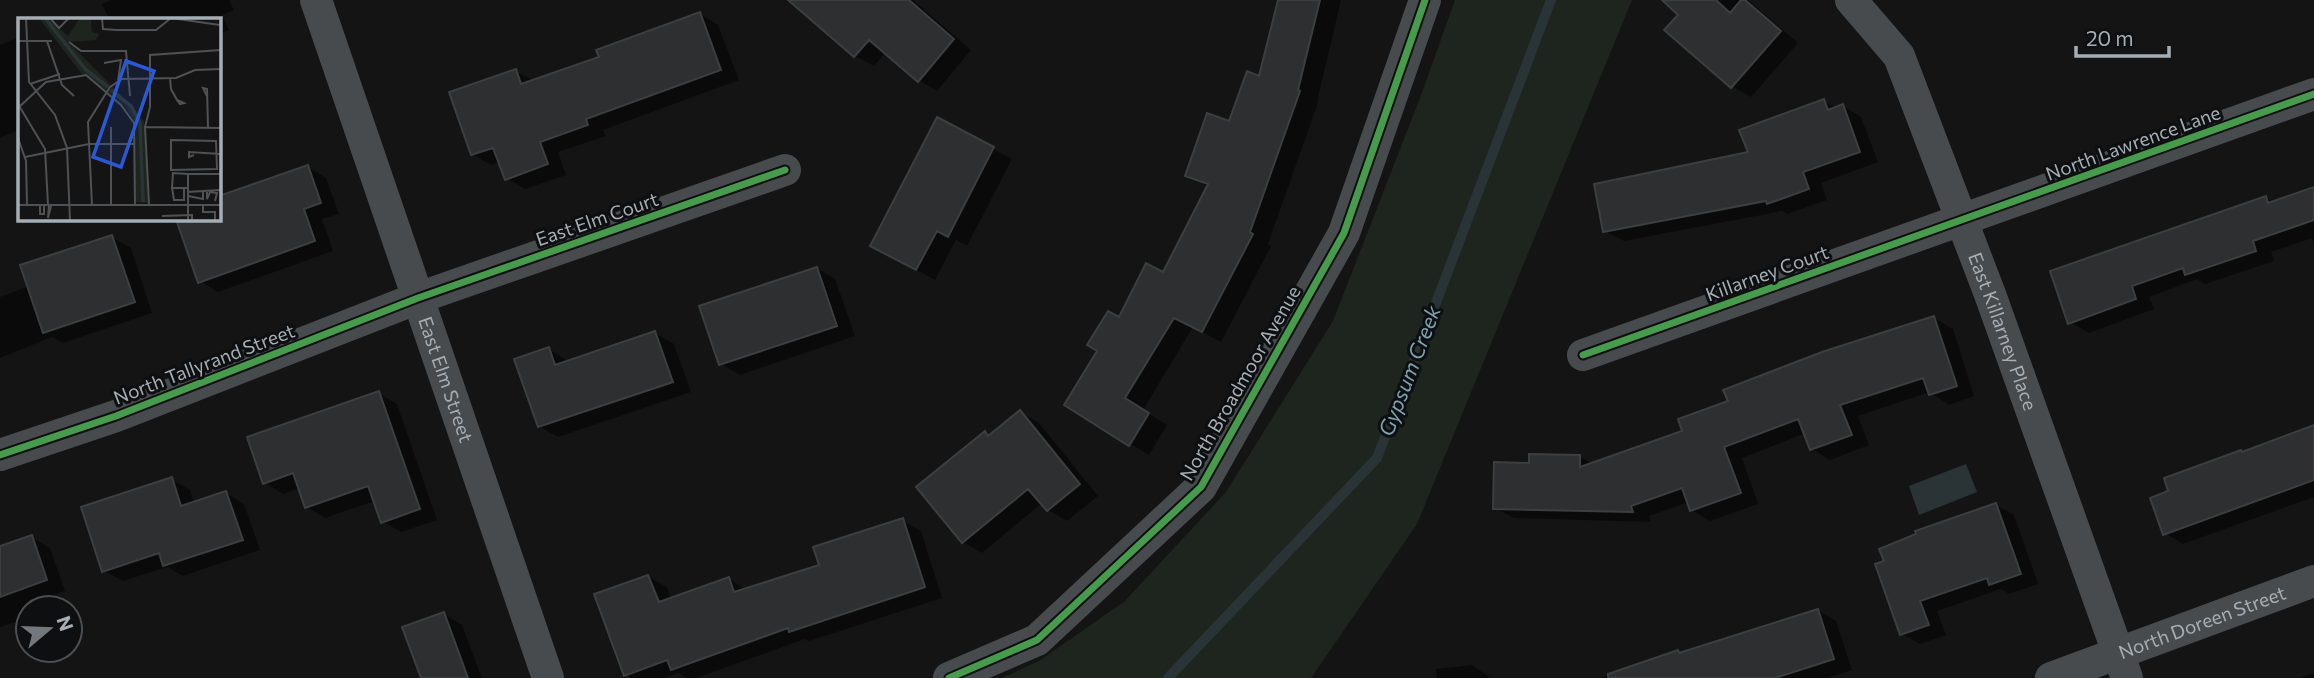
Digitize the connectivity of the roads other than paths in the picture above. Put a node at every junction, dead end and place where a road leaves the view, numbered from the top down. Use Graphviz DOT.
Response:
graph roads {
  1 [pos="316,0"];
  2 [pos="1425,0"];
  3 [pos="1850,0"];
  4 [pos="2314,94"];
  5 [pos="785,170"];
  6 [pos="1962,220"];
  7 [pos="418,298"];
  8 [pos="1583,355"];
  9 [pos="0,455"];
  10 [pos="2314,581"];
  11 [pos="2122,666"];
  12 [pos="548,678"];
  13 [pos="949,678"];
  14 [pos="2051,678"];
  1 -- 7 [label="street, East Elm Street"];
  2 -- 13 [label="street, North Broadmoor Avenue"];
  3 -- 6 [label="street, East Killarney Place"];
  4 -- 6 [label="street, North Lawrence Lane"];
  5 -- 7 [label="street, East Elm Court"];
  6 -- 8 [label="street, Killarney Court"];
  6 -- 11 [label="street, East Killarney Place"];
  7 -- 9 [label="street, North Tallyrand Street"];
  7 -- 12 [label="street, East Elm Street"];
  10 -- 11 [label="street, North Doreen Street"];
  11 -- 14 [label="street, North Doreen Street"];
}
